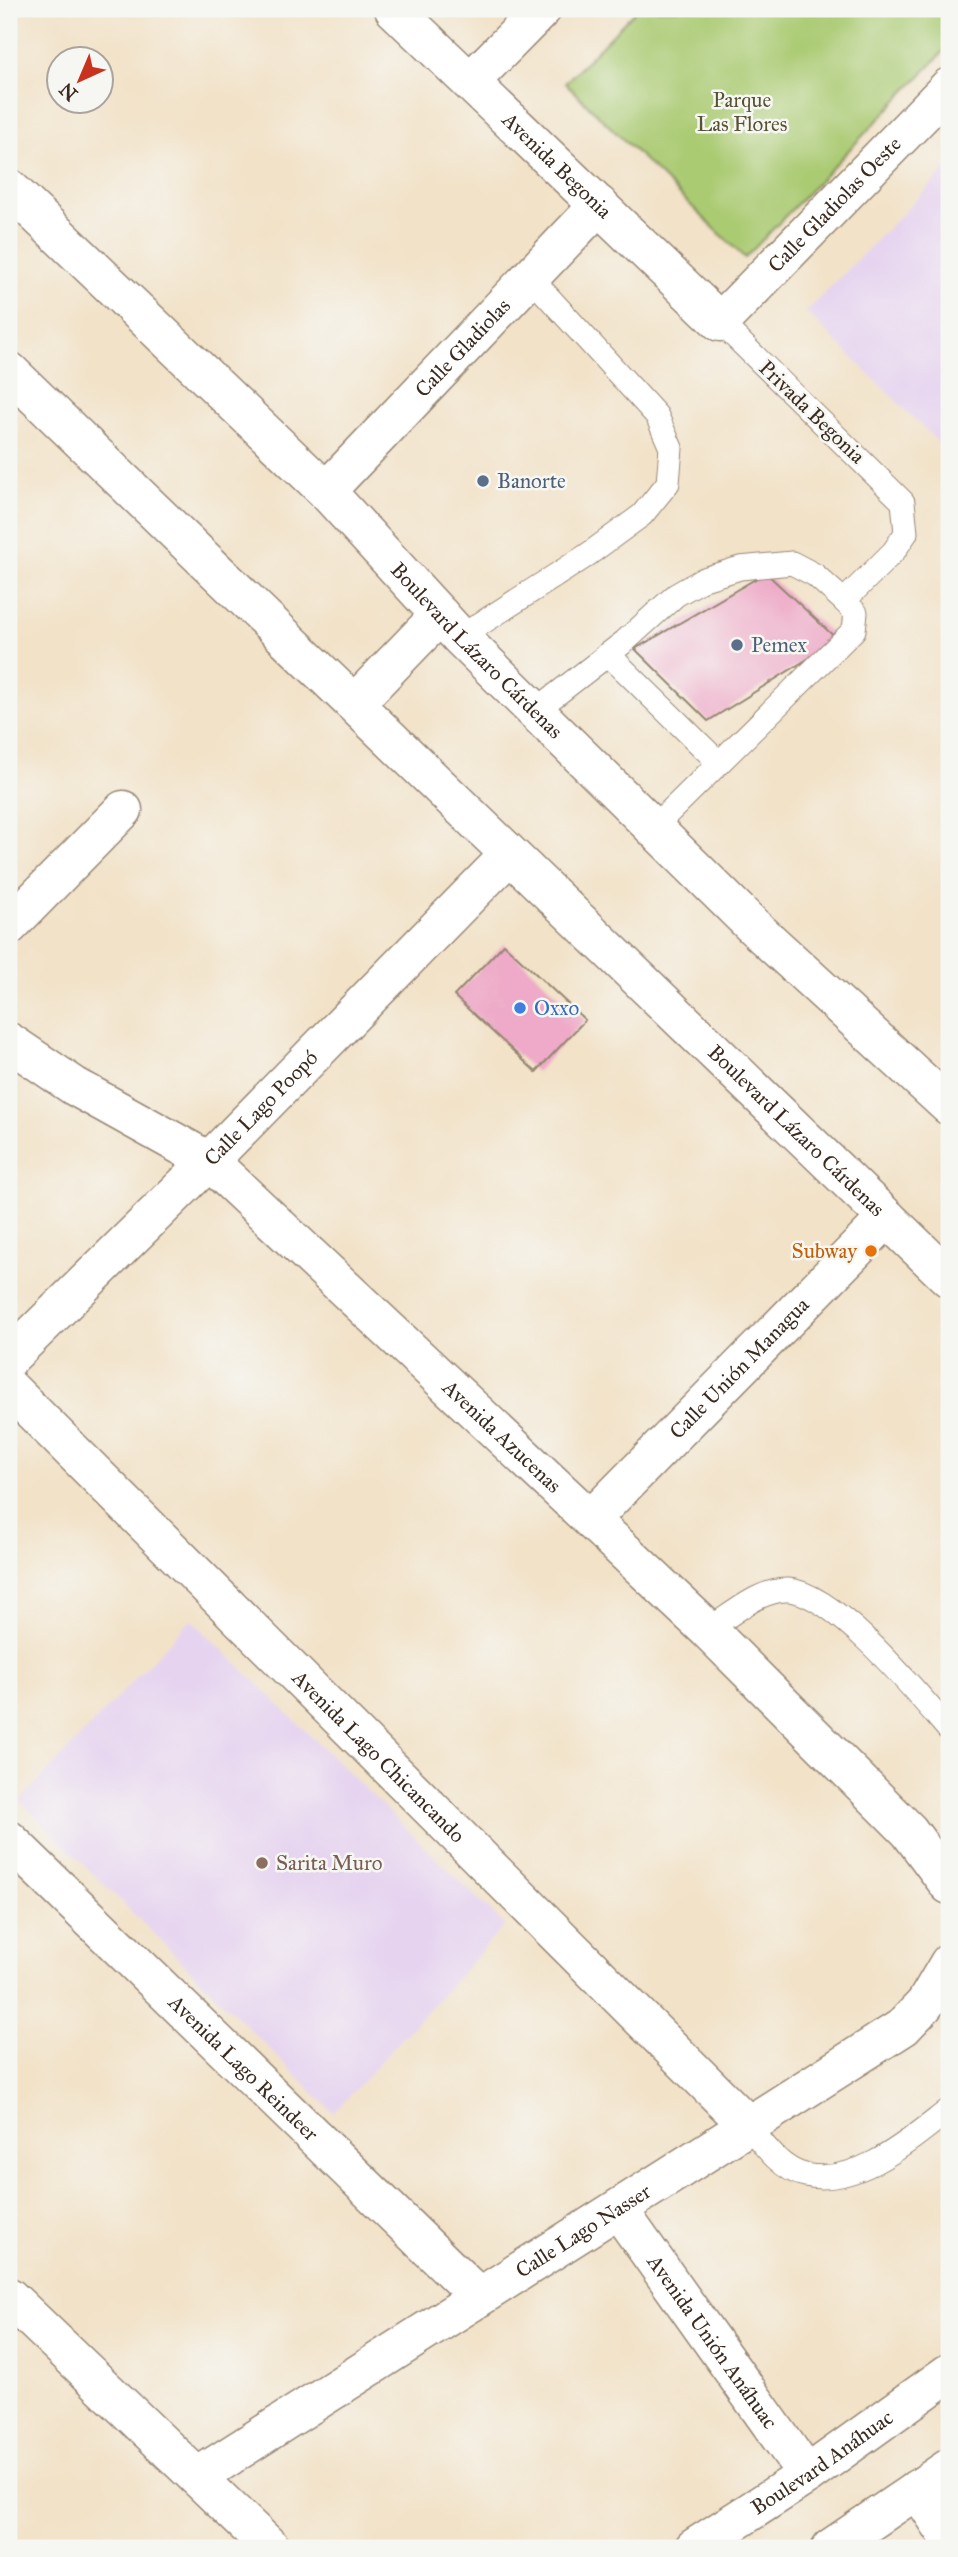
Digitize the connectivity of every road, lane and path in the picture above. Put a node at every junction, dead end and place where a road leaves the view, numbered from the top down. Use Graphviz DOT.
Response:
graph roads {
  1 [pos="394,9"];
  2 [pos="542,9"];
  3 [pos="470,82"];
  4 [pos="949,88"];
  5 [pos="9,188"];
  6 [pos="599,205"];
  7 [pos="531,278"];
  8 [pos="720,322"];
  9 [pos="9,371"];
  10 [pos="326,491"];
  11 [pos="844,601"];
  12 [pos="450,626"];
  13 [pos="608,654"];
  14 [pos="355,703"];
  15 [pos="536,711"];
  16 [pos="719,763"];
  17 [pos="123,810"];
  18 [pos="654,827"];
  19 [pos="509,855"];
  20 [pos="9,926"];
  21 [pos="9,1042"];
  22 [pos="949,1106"];
  23 [pos="209,1161"];
  24 [pos="887,1218"];
  25 [pos="949,1278"];
  26 [pos="9,1358"];
  27 [pos="9,1388"];
  28 [pos="592,1518"];
  29 [pos="708,1630"];
  30 [pos="949,1730"];
  31 [pos="9,1840"];
  32 [pos="949,1885"];
  33 [pos="949,1963"];
  34 [pos="949,2110"];
  35 [pos="749,2126"];
  36 [pos="618,2209"];
  37 [pos="478,2296"];
  38 [pos="9,2297"];
  39 [pos="949,2373"];
  40 [pos="949,2468"];
  41 [pos="807,2475"];
  42 [pos="197,2477"];
  43 [pos="917,2489"];
  44 [pos="949,2537"];
  45 [pos="271,2548"];
  46 [pos="694,2548"];
  47 [pos="831,2548"];
  1 -- 3 [label="main road, Avenida Begonia"];
  2 -- 3 [label="main road"];
  3 -- 6 [label="main road, Avenida Begonia"];
  4 -- 8 [label="main road, Calle Gladiolas Oeste"];
  5 -- 10 [label="main road, Boulevard Lázaro Cárdenas"];
  6 -- 7 [label="main road, Calle Gladiolas"];
  6 -- 8 [label="main road, Avenida Begonia"];
  7 -- 10 [label="main road, Calle Gladiolas"];
  7 -- 12 [label="lane"];
  8 -- 11 [label="lane, Privada Begonia"];
  9 -- 14 [label="main road, Boulevard Lázaro Cárdenas"];
  10 -- 12 [label="main road, Boulevard Lázaro Cárdenas"];
  11 -- 13 [label="lane"];
  11 -- 16 [label="lane"];
  12 -- 14 [label="main road"];
  12 -- 15 [label="main road, Boulevard Lázaro Cárdenas"];
  13 -- 15 [label="lane"];
  13 -- 16 [label="lane"];
  14 -- 19 [label="main road, Boulevard Lázaro Cárdenas"];
  15 -- 18 [label="main road, Boulevard Lázaro Cárdenas"];
  16 -- 18 [label="lane"];
  17 -- 20 [label="main road"];
  18 -- 22 [label="main road, Boulevard Lázaro Cárdenas"];
  19 -- 23 [label="main road, Calle Lago Poopó"];
  19 -- 24 [label="main road, Boulevard Lázaro Cárdenas"];
  21 -- 23 [label="main road, Avenida Azucenas"];
  23 -- 26 [label="main road, Calle Lago Poopó"];
  23 -- 28 [label="main road, Avenida Azucenas"];
  24 -- 25 [label="main road, Boulevard Lázaro Cárdenas"];
  24 -- 28 [label="main road, Calle Unión Managua"];
  27 -- 35 [label="main road, Avenida Lago Chicancando"];
  28 -- 29 [label="main road, Avenida Azucenas"];
  29 -- 30 [label="lane"];
  29 -- 32 [label="main road, Avenida Azucenas"];
  31 -- 37 [label="main road, Avenida Lago Reindeer"];
  33 -- 35 [label="main road, Calle Lago Nasser"];
  34 -- 35 [label="lane"];
  35 -- 36 [label="main road, Calle Lago Nasser"];
  36 -- 37 [label="main road, Calle Lago Nasser"];
  36 -- 41 [label="main road, Avenida Unión Anáhuac"];
  37 -- 42 [label="main road, Calle Lago Nasser"];
  38 -- 42 [label="main road"];
  39 -- 41 [label="main road, Boulevard Anáhuac"];
  40 -- 43 [label="main road"];
  41 -- 46 [label="main road, Boulevard Anáhuac"];
  42 -- 45 [label="main road"];
  43 -- 44 [label="main road"];
  43 -- 47 [label="main road"];
}
